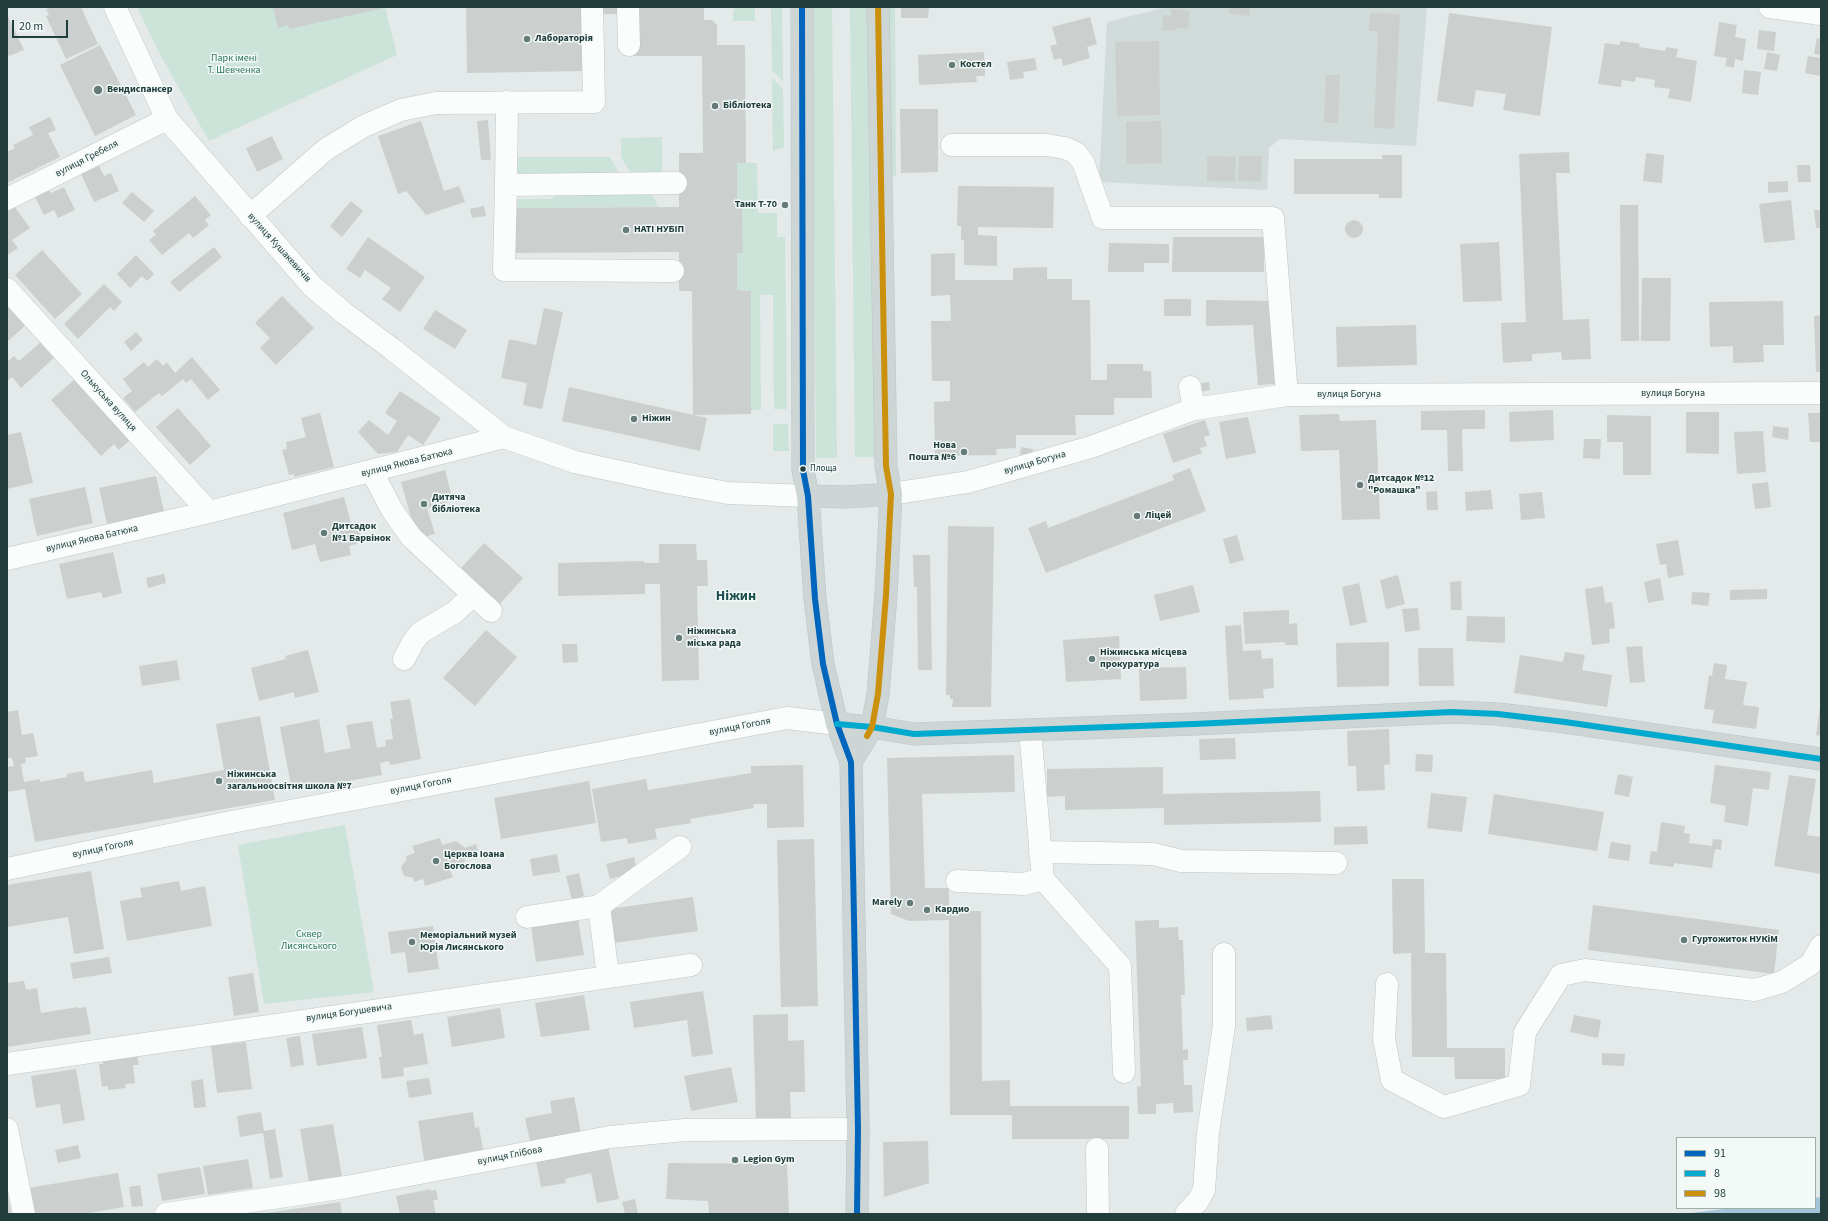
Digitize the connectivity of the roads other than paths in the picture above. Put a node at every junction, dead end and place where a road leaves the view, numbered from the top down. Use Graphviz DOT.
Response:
graph roads {
  1 [pos="115,7"];
  2 [pos="592,7"];
  3 [pos="628,7"];
  4 [pos="802,7"];
  5 [pos="878,7"];
  6 [pos="1770,7"];
  7 [pos="1821,14"];
  8 [pos="629,45"];
  9 [pos="507,102"];
  10 [pos="167,119"];
  11 [pos="952,145"];
  12 [pos="676,183"];
  13 [pos="506,185"];
  14 [pos="7,199"];
  15 [pos="250,216"];
  16 [pos="673,271"];
  17 [pos="7,289"];
  18 [pos="1190,387"];
  19 [pos="1821,392"];
  20 [pos="1287,395"];
  21 [pos="1194,409"];
  22 [pos="504,437"];
  23 [pos="372,472"];
  24 [pos="891,494"];
  25 [pos="808,496"];
  26 [pos="209,512"];
  27 [pos="7,559"];
  28 [pos="473,595"];
  29 [pos="491,611"];
  30 [pos="404,659"];
  31 [pos="837,724"];
  32 [pos="872,727"];
  33 [pos="1030,730"];
  34 [pos="1821,759"];
  35 [pos="851,762"];
  36 [pos="680,847"];
  37 [pos="1040,852"];
  38 [pos="1336,863"];
  39 [pos="7,869"];
  40 [pos="1043,879"];
  41 [pos="957,881"];
  42 [pos="599,906"];
  43 [pos="527,917"];
  44 [pos="1821,946"];
  45 [pos="1224,954"];
  46 [pos="691,964"];
  47 [pos="608,976"];
  48 [pos="1387,984"];
  49 [pos="7,1064"];
  50 [pos="1124,1072"];
  51 [pos="7,1129"];
  52 [pos="858,1129"];
  53 [pos="1097,1149"];
  54 [pos="24,1214"];
  55 [pos="166,1214"];
  56 [pos="857,1214"];
  57 [pos="1098,1214"];
  58 [pos="1186,1214"];
  1 -- 10 [label="street, вулиця Кушакевичів"];
  2 -- 9 [label="street"];
  3 -- 8 [label="street"];
  4 -- 25 [label="main road"];
  5 -- 24 [label="main road"];
  6 -- 7 [label="street"];
  9 -- 13 [label="street"];
  9 -- 15 [label="street"];
  10 -- 14 [label="street, вулиця Гребеля"];
  10 -- 15 [label="street, вулиця Кушакевичів"];
  11 -- 20 [label="street"];
  12 -- 13 [label="street"];
  13 -- 16 [label="street"];
  15 -- 22 [label="street, вулиця Кушакевичів"];
  17 -- 26 [label="street, Олькуська вулиця"];
  18 -- 21 [label="street"];
  19 -- 20 [label="street, вулиця Богуна"];
  20 -- 21 [label="street, вулиця Богуна"];
  21 -- 24 [label="street, вулиця Богуна"];
  22 -- 23 [label="street, вулиця Якова Батюка"];
  22 -- 25 [label="street"];
  23 -- 26 [label="street, вулиця Якова Батюка"];
  23 -- 28 [label="street"];
  24 -- 25 [label="main road"];
  24 -- 32 [label="main road"];
  25 -- 31 [label="main road"];
  26 -- 27 [label="street, вулиця Якова Батюка"];
  28 -- 29 [label="street"];
  28 -- 30 [label="street"];
  31 -- 32 [label="main road"];
  31 -- 35 [label="main road"];
  31 -- 39 [label="street, вулиця Гоголя"];
  32 -- 33 [label="main road"];
  32 -- 35 [label="main road"];
  33 -- 34 [label="main road"];
  33 -- 37 [label="street"];
  35 -- 52 [label="main road"];
  36 -- 42 [label="street"];
  37 -- 38 [label="street"];
  37 -- 40 [label="street"];
  40 -- 41 [label="street"];
  40 -- 50 [label="street"];
  42 -- 43 [label="street"];
  42 -- 47 [label="street"];
  44 -- 48 [label="street"];
  45 -- 58 [label="street"];
  46 -- 47 [label="street, вулиця Богушевича"];
  47 -- 49 [label="street, вулиця Богушевича"];
  51 -- 54 [label="street"];
  52 -- 55 [label="street, вулиця Глібова"];
  52 -- 56 [label="main road"];
  53 -- 57 [label="street"];
}
